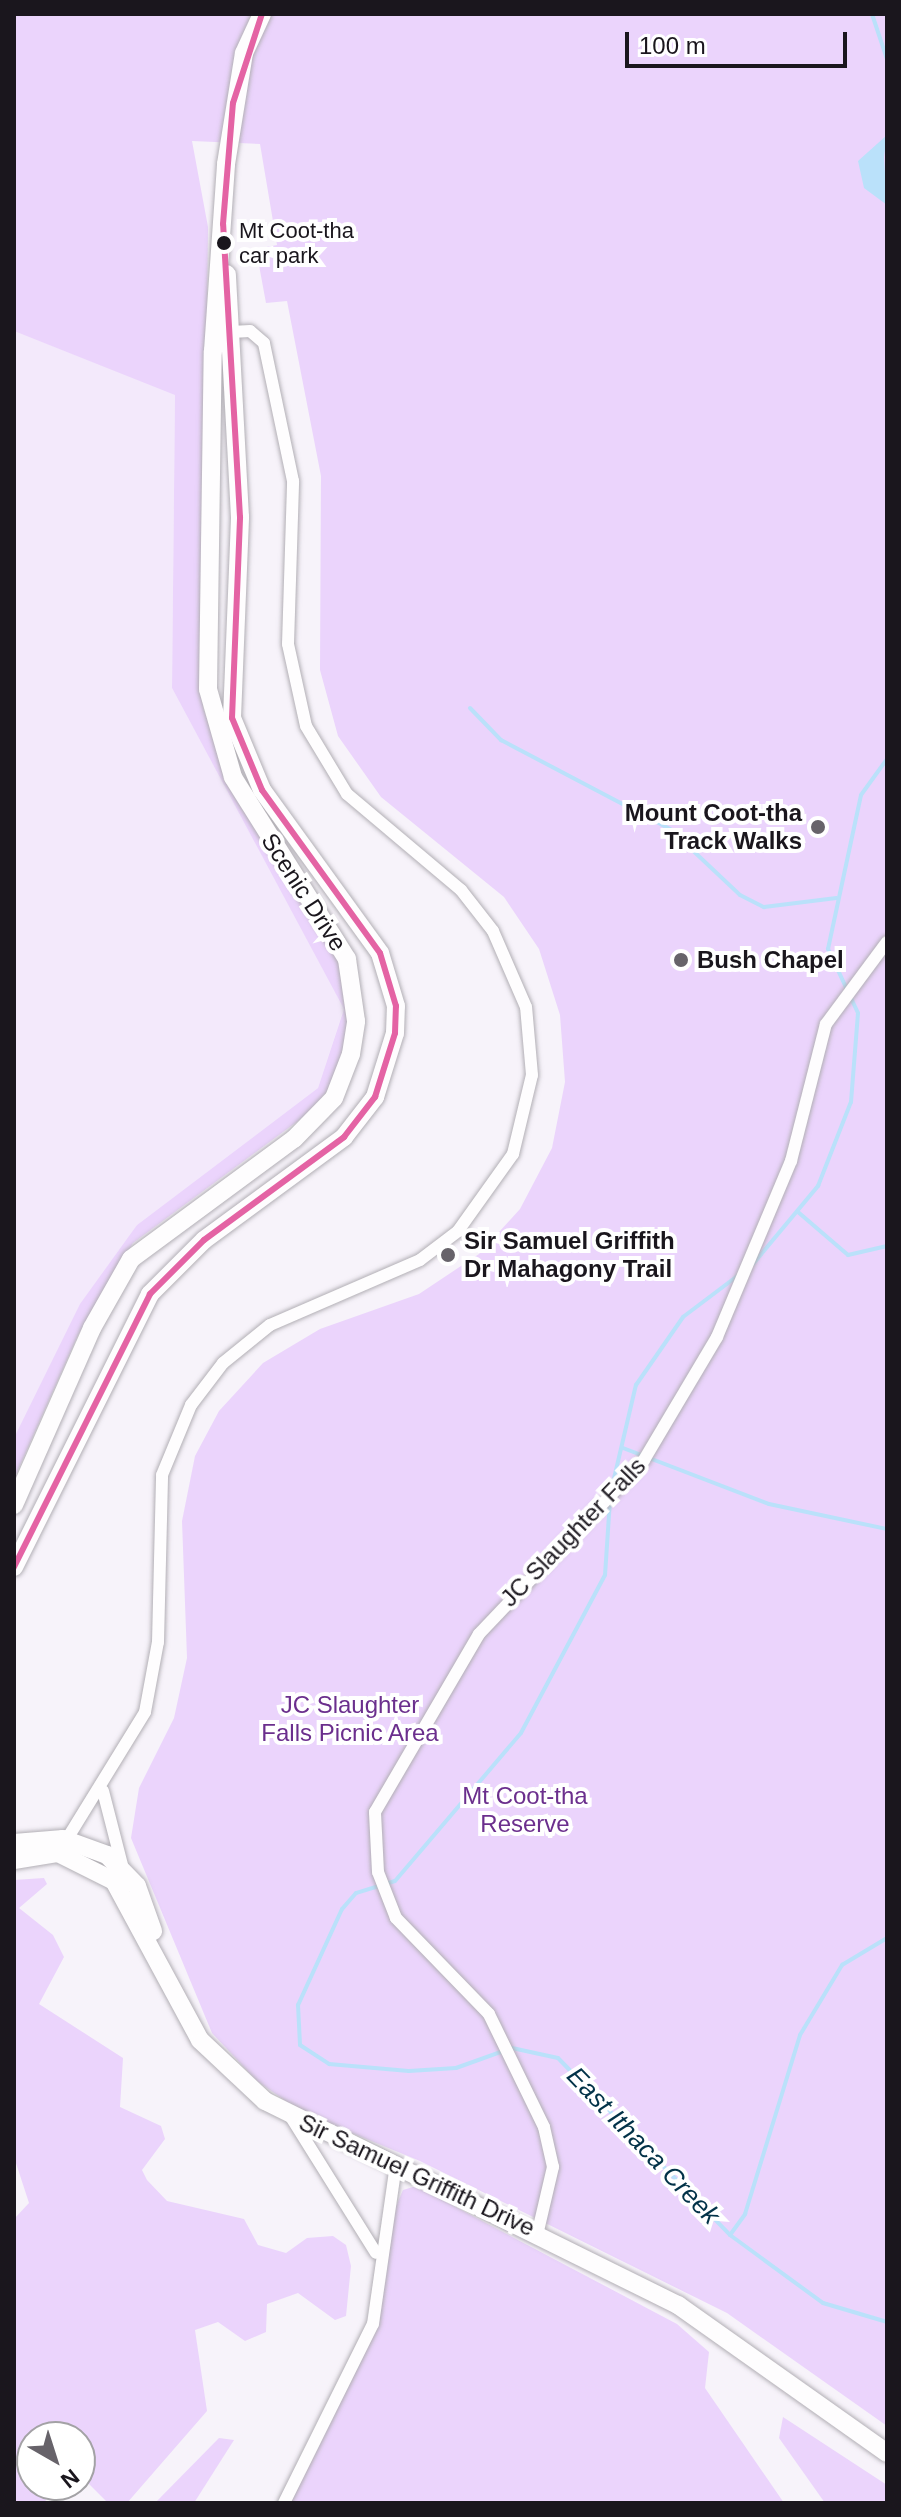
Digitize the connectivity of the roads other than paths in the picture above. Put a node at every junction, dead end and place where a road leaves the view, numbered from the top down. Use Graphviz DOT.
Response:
graph roads {
  1 [pos="262,14"];
  2 [pos="223,224"];
  3 [pos="231,332"];
  4 [pos="213,351"];
  5 [pos="887,942"];
  6 [pos="14,1505"];
  7 [pos="14,1567"];
  8 [pos="105,1784"];
  9 [pos="67,1839"];
  10 [pos="14,1843"];
  11 [pos="51,1852"];
  12 [pos="14,1860"];
  13 [pos="126,1872"];
  14 [pos="162,1965"];
  15 [pos="291,2116"];
  16 [pos="396,2165"];
  17 [pos="538,2231"];
  18 [pos="380,2272"];
  19 [pos="887,2453"];
  20 [pos="284,2503"];
  1 -- 2 [label="main road"];
  2 -- 3 [label="main road"];
  2 -- 4 [label="main road"];
  3 -- 4 [label="main road"];
  3 -- 7 [label="main road, Scenic Drive"];
  3 -- 8 [label="street"];
  4 -- 6 [label="main road, Scenic Drive"];
  5 -- 17 [label="street, JC Slaughter Falls"];
  8 -- 9 [label="street"];
  8 -- 13 [label="street"];
  9 -- 10 [label="main road"];
  9 -- 11 [label="main road"];
  9 -- 13 [label="main road"];
  11 -- 12 [label="main road"];
  11 -- 14 [label="main road, Sir Samuel Griffith Drive"];
  13 -- 14 [label="main road"];
  14 -- 15 [label="main road, Sir Samuel Griffith Drive"];
  15 -- 16 [label="main road, Sir Samuel Griffith Drive"];
  15 -- 18 [label="street"];
  16 -- 17 [label="main road, Sir Samuel Griffith Drive"];
  16 -- 18 [label="street"];
  17 -- 19 [label="main road, Sir Samuel Griffith Drive"];
  18 -- 20 [label="street"];
}
